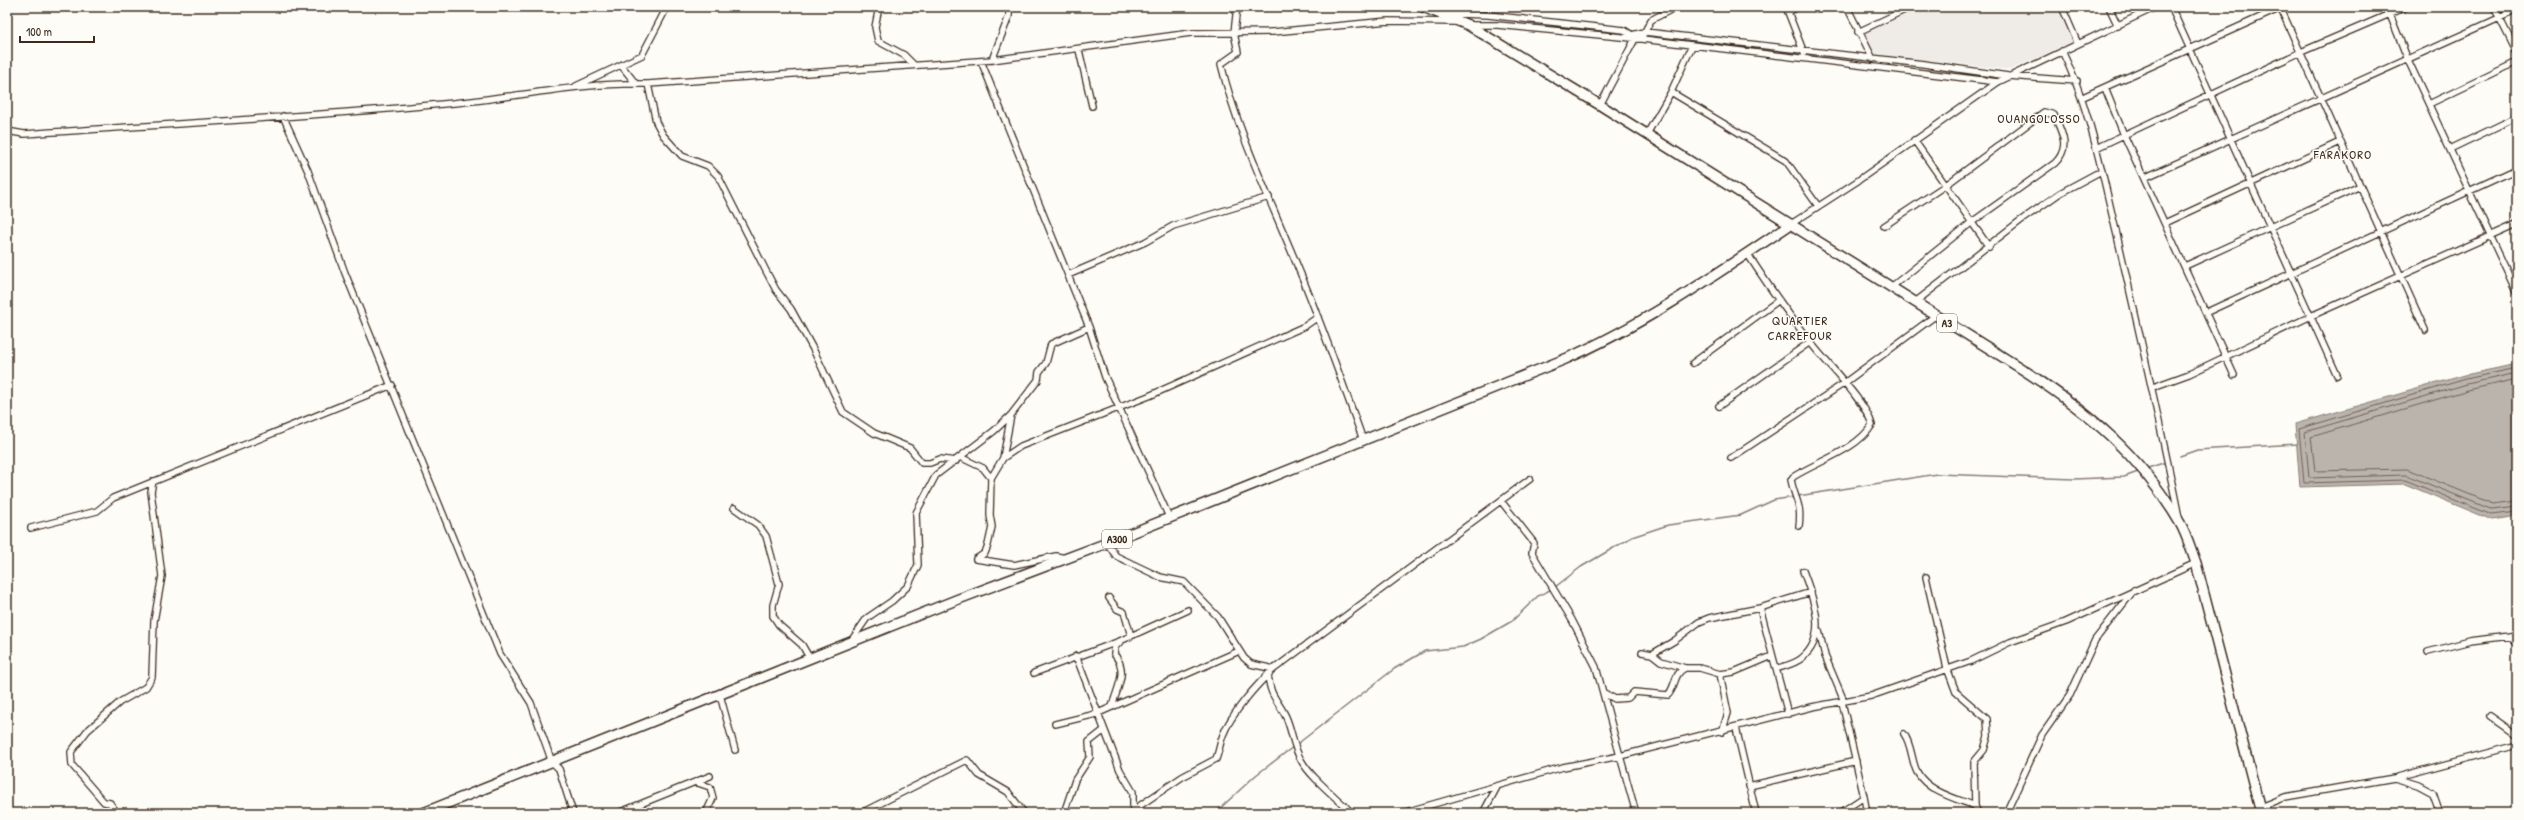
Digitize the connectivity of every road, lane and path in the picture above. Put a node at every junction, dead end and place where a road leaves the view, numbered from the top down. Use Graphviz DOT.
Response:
graph roads {
  1 [pos="667,7"];
  2 [pos="880,7"];
  3 [pos="1010,7"];
  4 [pos="1237,7"];
  5 [pos="1423,7"];
  6 [pos="1453,7"];
  7 [pos="1676,7"];
  8 [pos="1798,7"];
  9 [pos="1847,7"];
  10 [pos="1911,7"];
  11 [pos="2062,7"];
  12 [pos="2109,7"];
  13 [pos="2156,7"];
  14 [pos="2171,7"];
  15 [pos="2282,7"];
  16 [pos="2387,7"];
  17 [pos="2406,7"];
  18 [pos="2494,7"];
  19 [pos="1787,9"];
  20 [pos="2517,10"];
  21 [pos="2390,14"];
  22 [pos="1448,16"];
  23 [pos="2499,17"];
  24 [pos="1464,24"];
  25 [pos="2118,26"];
  26 [pos="1644,32"];
  27 [pos="1858,32"];
  28 [pos="1234,33"];
  29 [pos="1635,39"];
  30 [pos="1642,39"];
  31 [pos="2078,44"];
  32 [pos="1692,46"];
  33 [pos="2190,49"];
  34 [pos="1079,50"];
  35 [pos="1803,50"];
  36 [pos="2062,51"];
  37 [pos="2301,52"];
  38 [pos="2517,53"];
  39 [pos="1873,58"];
  40 [pos="1806,59"];
  41 [pos="981,60"];
  42 [pos="992,60"];
  43 [pos="2408,60"];
  44 [pos="2517,62"];
  45 [pos="621,65"];
  46 [pos="914,65"];
  47 [pos="2008,76"];
  48 [pos="2077,81"];
  49 [pos="1998,82"];
  50 [pos="636,84"];
  51 [pos="648,84"];
  52 [pos="572,88"];
  53 [pos="2105,88"];
  54 [pos="1670,92"];
  55 [pos="2210,94"];
  56 [pos="2082,97"];
  57 [pos="2321,100"];
  58 [pos="2429,104"];
  59 [pos="1600,105"];
  60 [pos="1092,106"];
  61 [pos="284,116"];
  62 [pos="2517,117"];
  63 [pos="7,131"];
  64 [pos="1647,134"];
  65 [pos="2124,135"];
  66 [pos="2231,139"];
  67 [pos="1914,140"];
  68 [pos="2340,142"];
  69 [pos="2096,148"];
  70 [pos="2450,149"];
  71 [pos="2517,169"];
  72 [pos="2101,171"];
  73 [pos="2144,178"];
  74 [pos="2251,183"];
  75 [pos="1946,185"];
  76 [pos="2360,186"];
  77 [pos="2470,190"];
  78 [pos="1269,197"];
  79 [pos="1818,206"];
  80 [pos="1972,222"];
  81 [pos="2165,223"];
  82 [pos="1791,224"];
  83 [pos="2517,224"];
  84 [pos="1884,226"];
  85 [pos="2271,226"];
  86 [pos="2381,233"];
  87 [pos="2490,236"];
  88 [pos="1989,247"];
  89 [pos="1747,253"];
  90 [pos="2185,266"];
  91 [pos="2292,274"];
  92 [pos="1068,275"];
  93 [pos="2401,276"];
  94 [pos="1890,288"];
  95 [pos="2517,293"];
  96 [pos="1779,300"];
  97 [pos="1914,303"];
  98 [pos="2206,312"];
  99 [pos="1935,316"];
  100 [pos="2311,316"];
  101 [pos="1318,317"];
  102 [pos="1089,327"];
  103 [pos="2426,330"];
  104 [pos="1810,342"];
  105 [pos="2225,358"];
  106 [pos="1693,362"];
  107 [pos="2234,375"];
  108 [pos="2337,375"];
  109 [pos="1843,384"];
  110 [pos="392,385"];
  111 [pos="2153,387"];
  112 [pos="1719,406"];
  113 [pos="1119,409"];
  114 [pos="1011,415"];
  115 [pos="1363,440"];
  116 [pos="1002,458"];
  117 [pos="1731,458"];
  118 [pos="958,459"];
  119 [pos="991,478"];
  120 [pos="1530,479"];
  121 [pos="153,481"];
  122 [pos="1501,501"];
  123 [pos="734,508"];
  124 [pos="1169,517"];
  125 [pos="2181,524"];
  126 [pos="1799,526"];
  127 [pos="31,528"];
  128 [pos="1107,543"];
  129 [pos="1066,558"];
  130 [pos="2196,563"];
  131 [pos="1803,571"];
  132 [pos="1926,577"];
  133 [pos="2134,590"];
  134 [pos="1811,592"];
  135 [pos="1109,598"];
  136 [pos="1760,608"];
  137 [pos="1188,610"];
  138 [pos="1819,631"];
  139 [pos="2517,635"];
  140 [pos="1131,636"];
  141 [pos="2510,638"];
  142 [pos="1120,641"];
  143 [pos="850,643"];
  144 [pos="2517,644"];
  145 [pos="1239,651"];
  146 [pos="1642,652"];
  147 [pos="2428,652"];
  148 [pos="1652,654"];
  149 [pos="1076,656"];
  150 [pos="1772,656"];
  151 [pos="810,659"];
  152 [pos="1685,668"];
  153 [pos="1947,668"];
  154 [pos="1274,669"];
  155 [pos="1776,669"];
  156 [pos="1034,673"];
  157 [pos="1268,674"];
  158 [pos="1720,674"];
  159 [pos="1604,693"];
  160 [pos="720,695"];
  161 [pos="1843,702"];
  162 [pos="1112,707"];
  163 [pos="1096,714"];
  164 [pos="1788,714"];
  165 [pos="2490,716"];
  166 [pos="1055,724"];
  167 [pos="1736,728"];
  168 [pos="1103,731"];
  169 [pos="1722,732"];
  170 [pos="1904,734"];
  171 [pos="2517,735"];
  172 [pos="2517,745"];
  173 [pos="735,750"];
  174 [pos="1620,756"];
  175 [pos="1856,761"];
  176 [pos="552,762"];
  177 [pos="710,776"];
  178 [pos="2394,778"];
  179 [pos="694,782"];
  180 [pos="1749,786"];
  181 [pos="1497,787"];
  182 [pos="1864,797"];
  183 [pos="1975,806"];
  184 [pos="1131,811"];
  185 [pos="2259,811"];
  186 [pos="116,813"];
  187 [pos="422,813"];
  188 [pos="574,813"];
  189 [pos="618,813"];
  190 [pos="706,813"];
  191 [pos="861,813"];
  192 [pos="1024,813"];
  193 [pos="1064,813"];
  194 [pos="1352,813"];
  195 [pos="1402,813"];
  196 [pos="1483,813"];
  197 [pos="1636,813"];
  198 [pos="1756,813"];
  199 [pos="1840,813"];
  200 [pos="1867,813"];
  201 [pos="1978,813"];
  202 [pos="2006,813"];
  203 [pos="2440,813"];
  1 -- 45 [label="street"];
  2 -- 46 [label="street"];
  3 -- 42 [label="street"];
  4 -- 28 [label="street"];
  5 -- 22 [label="highway, A3"];
  6 -- 22 [label="street"];
  7 -- 26 [label="street"];
  8 -- 19 [label="street"];
  9 -- 27 [label="street"];
  10 -- 27 [label="street"];
  11 -- 31 [label="street"];
  12 -- 25 [label="street"];
  13 -- 25 [label="street"];
  14 -- 33 [label="street"];
  15 -- 33 [label="street"];
  15 -- 37 [label="street"];
  16 -- 21 [label="street"];
  17 -- 21 [label="street"];
  18 -- 23 [label="street"];
  19 -- 35 [label="street"];
  20 -- 23 [label="street"];
  21 -- 37 [label="street"];
  21 -- 43 [label="street"];
  22 -- 24 [label="highway, A3"];
  22 -- 26 [label="street"];
  23 -- 38 [label="street"];
  23 -- 43 [label="street"];
  24 -- 28 [label="street"];
  24 -- 29 [label="street"];
  24 -- 59 [label="highway, A3"];
  25 -- 31 [label="street"];
  26 -- 30 [label="street"];
  26 -- 35 [label="street"];
  27 -- 39 [label="street"];
  28 -- 34 [label="street"];
  28 -- 78 [label="street"];
  29 -- 30 [label="street"];
  29 -- 59 [label="street"];
  30 -- 32 [label="street"];
  31 -- 36 [label="street"];
  32 -- 40 [label="street"];
  32 -- 54 [label="street"];
  33 -- 53 [label="street"];
  33 -- 55 [label="street"];
  34 -- 42 [label="street"];
  34 -- 60 [label="street"];
  35 -- 39 [label="street"];
  35 -- 40 [label="street"];
  36 -- 47 [label="street"];
  36 -- 48 [label="street"];
  37 -- 55 [label="street"];
  37 -- 57 [label="street"];
  39 -- 47 [label="street"];
  40 -- 49 [label="street"];
  41 -- 42 [label="street"];
  41 -- 46 [label="street"];
  41 -- 92 [label="street"];
  43 -- 57 [label="street"];
  43 -- 58 [label="street"];
  44 -- 58 [label="street"];
  45 -- 50 [label="street"];
  45 -- 52 [label="street"];
  46 -- 51 [label="street"];
  47 -- 48 [label="street"];
  47 -- 49 [label="street"];
  48 -- 56 [label="street"];
  49 -- 67 [label="street"];
  50 -- 51 [label="street"];
  50 -- 52 [label="street"];
  51 -- 118 [label="street"];
  52 -- 61 [label="street"];
  53 -- 56 [label="street"];
  53 -- 65 [label="street"];
  54 -- 64 [label="street"];
  54 -- 79 [label="street"];
  55 -- 65 [label="street"];
  55 -- 66 [label="street"];
  56 -- 69 [label="street"];
  57 -- 66 [label="street"];
  57 -- 68 [label="street"];
  58 -- 70 [label="street"];
  59 -- 64 [label="highway, A3"];
  61 -- 63 [label="street"];
  61 -- 110 [label="street"];
  62 -- 70 [label="street"];
  64 -- 82 [label="highway, A3"];
  65 -- 69 [label="street"];
  65 -- 73 [label="street"];
  66 -- 73 [label="street"];
  66 -- 74 [label="street"];
  67 -- 75 [label="street"];
  67 -- 79 [label="street"];
  68 -- 74 [label="street"];
  68 -- 76 [label="street"];
  69 -- 72 [label="street"];
  70 -- 77 [label="street"];
  71 -- 77 [label="street"];
  72 -- 88 [label="street"];
  72 -- 111 [label="street"];
  73 -- 81 [label="street"];
  74 -- 81 [label="street"];
  74 -- 85 [label="street"];
  75 -- 80 [label="street"];
  75 -- 80 [label="street"];
  75 -- 84 [label="street"];
  76 -- 85 [label="street"];
  76 -- 86 [label="street"];
  77 -- 86 [label="street"];
  77 -- 87 [label="street"];
  78 -- 92 [label="street"];
  78 -- 101 [label="street"];
  79 -- 82 [label="street"];
  80 -- 88 [label="street"];
  80 -- 94 [label="street"];
  81 -- 90 [label="street"];
  82 -- 89 [label="highway, A300"];
  82 -- 94 [label="highway, A3"];
  83 -- 87 [label="street"];
  85 -- 90 [label="street"];
  85 -- 91 [label="street"];
  86 -- 91 [label="street"];
  86 -- 93 [label="street"];
  87 -- 93 [label="street"];
  87 -- 95 [label="street"];
  88 -- 97 [label="street"];
  89 -- 96 [label="street"];
  89 -- 115 [label="highway, A300"];
  90 -- 98 [label="street"];
  91 -- 98 [label="street"];
  91 -- 100 [label="street"];
  92 -- 102 [label="street"];
  93 -- 100 [label="street"];
  93 -- 103 [label="street"];
  94 -- 97 [label="highway, A3"];
  96 -- 104 [label="street"];
  96 -- 106 [label="street"];
  97 -- 99 [label="highway, A3"];
  98 -- 105 [label="street"];
  99 -- 109 [label="street"];
  99 -- 125 [label="highway, A3"];
  100 -- 105 [label="street"];
  100 -- 108 [label="street"];
  101 -- 113 [label="street"];
  101 -- 115 [label="street"];
  102 -- 113 [label="street"];
  102 -- 114 [label="street"];
  104 -- 109 [label="street"];
  104 -- 112 [label="street"];
  105 -- 107 [label="street"];
  105 -- 111 [label="street"];
  109 -- 117 [label="street"];
  109 -- 126 [label="street"];
  110 -- 121 [label="street"];
  110 -- 176 [label="street"];
  111 -- 125 [label="street"];
  113 -- 116 [label="street"];
  113 -- 124 [label="street"];
  114 -- 116 [label="street"];
  114 -- 118 [label="street"];
  115 -- 124 [label="highway, A300"];
  116 -- 119 [label="street"];
  118 -- 119 [label="street"];
  118 -- 143 [label="street"];
  119 -- 129 [label="street"];
  120 -- 122 [label="street"];
  121 -- 127 [label="street"];
  121 -- 186 [label="street"];
  122 -- 154 [label="street"];
  122 -- 159 [label="street"];
  123 -- 151 [label="street"];
  124 -- 128 [label="highway, A300"];
  125 -- 130 [label="highway, A3"];
  128 -- 129 [label="highway, A300"];
  128 -- 145 [label="street"];
  129 -- 143 [label="highway, A300"];
  130 -- 133 [label="street"];
  130 -- 185 [label="highway, A3"];
  131 -- 134 [label="street"];
  132 -- 153 [label="street"];
  133 -- 153 [label="street"];
  133 -- 202 [label="street"];
  134 -- 136 [label="street"];
  134 -- 138 [label="street"];
  135 -- 140 [label="street"];
  136 -- 148 [label="street"];
  136 -- 150 [label="street"];
  137 -- 140 [label="street"];
  138 -- 155 [label="street"];
  138 -- 161 [label="street"];
  139 -- 141 [label="street"];
  140 -- 142 [label="street"];
  141 -- 144 [label="street"];
  141 -- 147 [label="street"];
  142 -- 149 [label="street"];
  142 -- 162 [label="street"];
  143 -- 151 [label="highway, A300"];
  145 -- 154 [label="street"];
  145 -- 162 [label="street"];
  146 -- 148 [label="street"];
  148 -- 152 [label="street"];
  149 -- 156 [label="street"];
  149 -- 163 [label="street"];
  150 -- 155 [label="street"];
  150 -- 158 [label="street"];
  151 -- 160 [label="highway, A300"];
  152 -- 158 [label="street"];
  152 -- 159 [label="street"];
  153 -- 161 [label="street"];
  153 -- 183 [label="street"];
  154 -- 157 [label="street"];
  155 -- 164 [label="street"];
  157 -- 184 [label="street"];
  157 -- 194 [label="street"];
  158 -- 169 [label="street"];
  159 -- 174 [label="street"];
  160 -- 173 [label="street"];
  160 -- 176 [label="highway, A300"];
  161 -- 164 [label="street"];
  161 -- 175 [label="street"];
  162 -- 163 [label="street"];
  163 -- 166 [label="street"];
  163 -- 168 [label="street"];
  164 -- 167 [label="street"];
  165 -- 171 [label="street"];
  167 -- 169 [label="street"];
  167 -- 180 [label="street"];
  168 -- 184 [label="street"];
  168 -- 193 [label="street"];
  169 -- 174 [label="street"];
  170 -- 183 [label="street"];
  172 -- 178 [label="street"];
  174 -- 181 [label="street"];
  174 -- 197 [label="street"];
  175 -- 180 [label="street"];
  175 -- 182 [label="street"];
  176 -- 187 [label="highway, A300"];
  176 -- 188 [label="street"];
  177 -- 179 [label="street"];
  178 -- 185 [label="street"];
  178 -- 203 [label="street"];
  179 -- 189 [label="street"];
  179 -- 190 [label="street"];
  180 -- 198 [label="street"];
  181 -- 195 [label="street"];
  181 -- 196 [label="street"];
  182 -- 199 [label="street"];
  182 -- 200 [label="street"];
  183 -- 201 [label="street"];
  191 -- 192 [label="street"];
}
